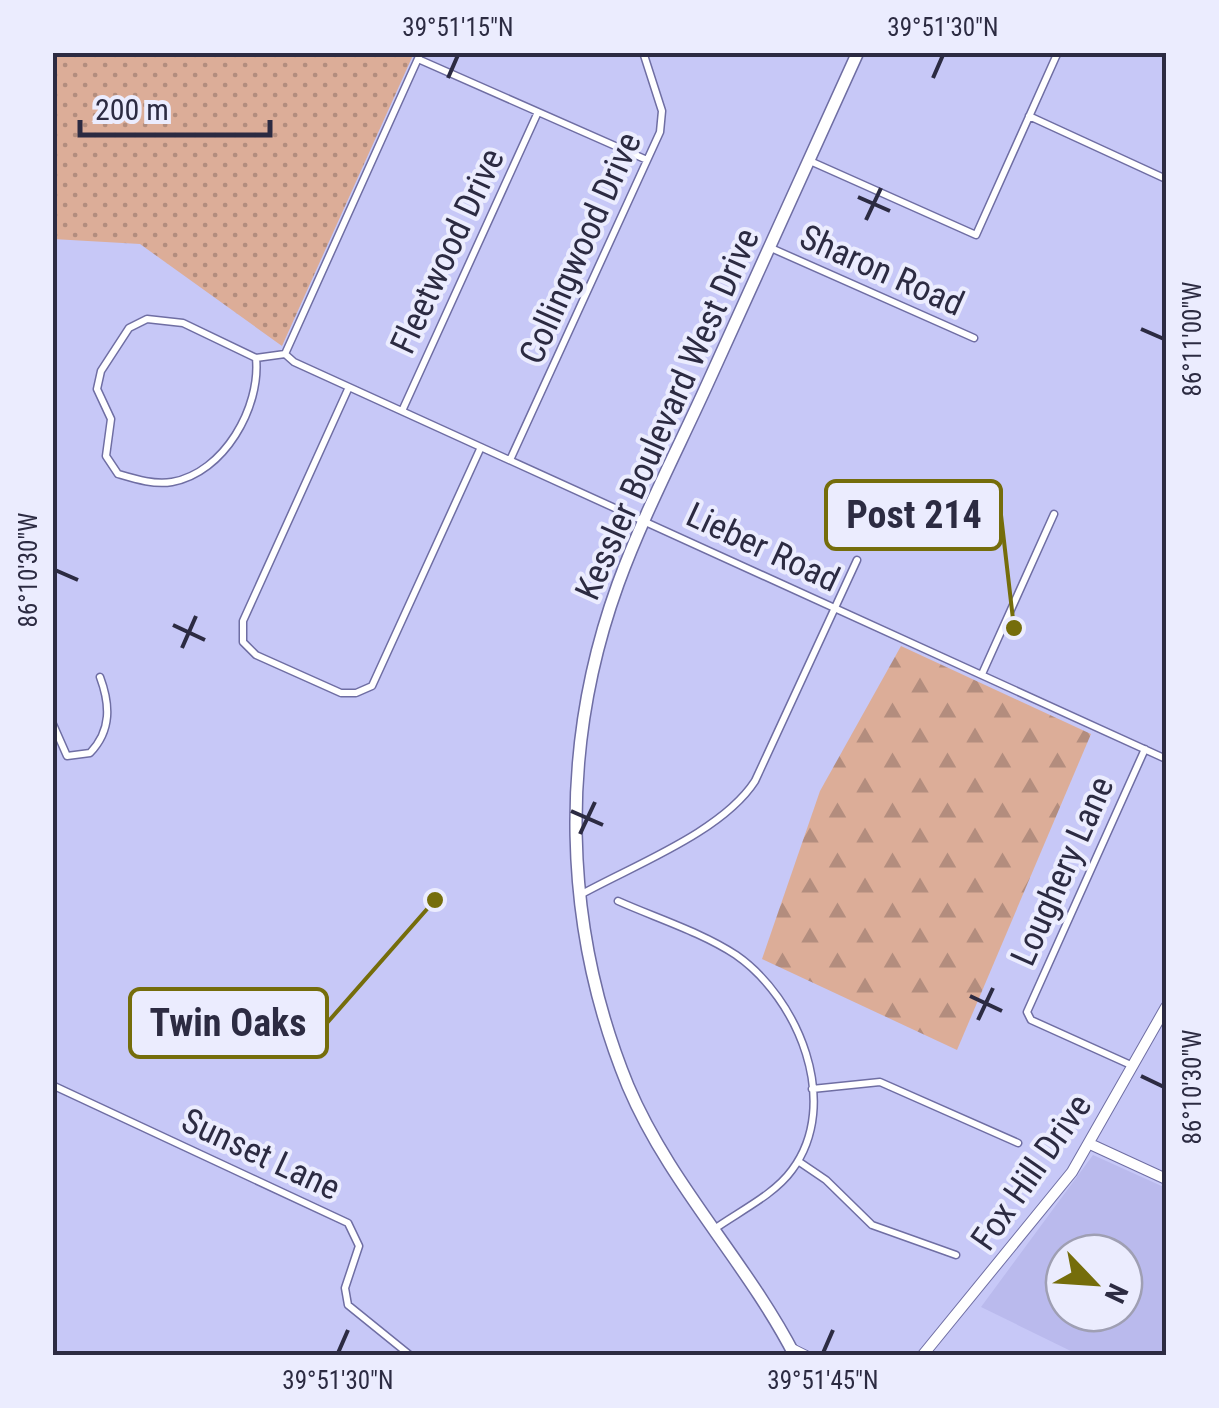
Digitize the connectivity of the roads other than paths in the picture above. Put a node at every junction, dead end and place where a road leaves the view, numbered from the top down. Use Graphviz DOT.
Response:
graph roads {
  1 [pos="643,52"];
  2 [pos="858,52"];
  3 [pos="1058,52"];
  4 [pos="420,56"];
  5 [pos="538,112"];
  6 [pos="1029,116"];
  7 [pos="647,160"];
  8 [pos="809,160"];
  9 [pos="1166,179"];
  10 [pos="770,248"];
  11 [pos="974,338"];
  12 [pos="285,354"];
  13 [pos="256,358"];
  14 [pos="349,388"];
  15 [pos="402,411"];
  16 [pos="481,447"];
  17 [pos="510,460"];
  18 [pos="1054,514"];
  19 [pos="645,520"];
  20 [pos="857,560"];
  21 [pos="834,607"];
  22 [pos="982,674"];
  23 [pos="100,677"];
  24 [pos="52,722"];
  25 [pos="1145,749"];
  26 [pos="1166,759"];
  27 [pos="579,895"];
  28 [pos="618,900"];
  29 [pos="1166,1007"];
  30 [pos="1134,1066"];
  31 [pos="52,1085"];
  32 [pos="812,1089"];
  33 [pos="1018,1143"];
  34 [pos="1090,1144"];
  35 [pos="798,1161"];
  36 [pos="1166,1179"];
  37 [pos="712,1230"];
  38 [pos="956,1255"];
  39 [pos="793,1352"];
  40 [pos="411,1356"];
  41 [pos="806,1356"];
  42 [pos="922,1356"];
  1 -- 7 [label="street, Collingwood Drive"];
  2 -- 8 [label="main road, Kessler Boulevard West Drive"];
  3 -- 6 [label="street"];
  4 -- 5 [label="street"];
  4 -- 12 [label="street"];
  5 -- 7 [label="street"];
  5 -- 15 [label="street, Fleetwood Drive"];
  6 -- 8 [label="street"];
  6 -- 9 [label="street"];
  7 -- 17 [label="street, Collingwood Drive"];
  8 -- 10 [label="main road, Kessler Boulevard West Drive"];
  10 -- 11 [label="street, Sharon Road"];
  10 -- 19 [label="main road, Kessler Boulevard West Drive"];
  12 -- 13 [label="street"];
  12 -- 14 [label="street, Lieber Road"];
  13 -- 13 [label="street"];
  14 -- 15 [label="street, Lieber Road"];
  14 -- 16 [label="street"];
  15 -- 16 [label="street, Lieber Road"];
  16 -- 17 [label="street, Lieber Road"];
  17 -- 19 [label="street, Lieber Road"];
  18 -- 22 [label="street"];
  19 -- 21 [label="street, Lieber Road"];
  19 -- 27 [label="main road, Kessler Boulevard West Drive"];
  20 -- 21 [label="street"];
  21 -- 22 [label="street, Lieber Road"];
  21 -- 27 [label="street"];
  22 -- 25 [label="street, Lieber Road"];
  23 -- 24 [label="street"];
  25 -- 26 [label="street, Lieber Road"];
  25 -- 30 [label="street, Loughery Lane"];
  27 -- 37 [label="main road, Kessler Boulevard West Drive"];
  28 -- 32 [label="street"];
  29 -- 30 [label="street, Fox Hill Drive"];
  30 -- 34 [label="street, Fox Hill Drive"];
  31 -- 40 [label="street, Sunset Lane"];
  32 -- 33 [label="street"];
  32 -- 35 [label="street"];
  34 -- 36 [label="street"];
  34 -- 42 [label="street, Fox Hill Drive"];
  35 -- 37 [label="street"];
  35 -- 38 [label="street"];
  37 -- 39 [label="main road, Kessler Boulevard West Drive"];
  39 -- 41 [label="street"];
}
